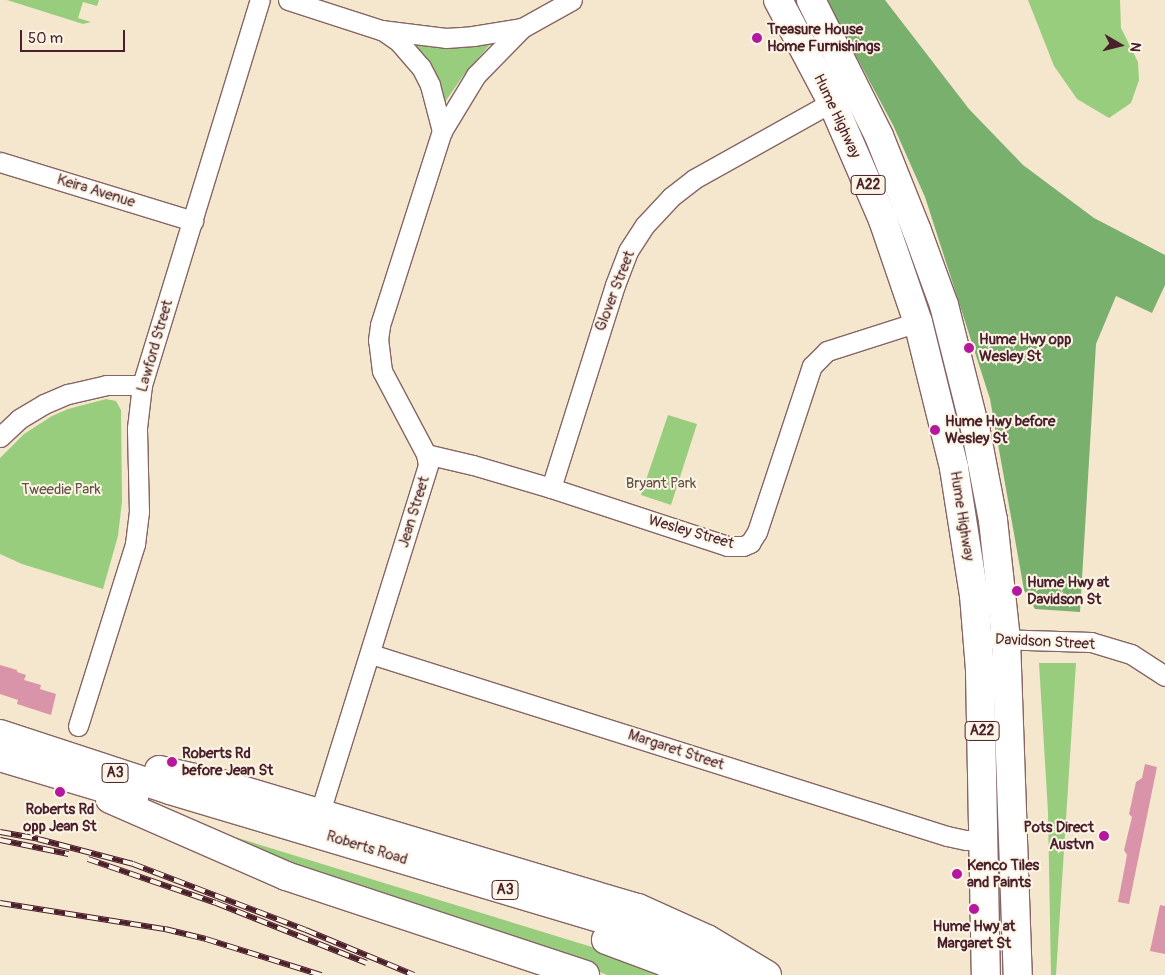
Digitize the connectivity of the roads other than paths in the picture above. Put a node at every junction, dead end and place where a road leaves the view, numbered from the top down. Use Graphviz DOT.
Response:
graph roads {
  1 [pos="260,0"];
  2 [pos="288,0"];
  3 [pos="572,0"];
  4 [pos="778,0"];
  5 [pos="812,0"];
  6 [pos="522,28"];
  7 [pos="381,30"];
  8 [pos="832,102"];
  9 [pos="442,130"];
  10 [pos="0,162"];
  11 [pos="193,221"];
  12 [pos="918,322"];
  13 [pos="142,385"];
  14 [pos="0,437"];
  15 [pos="426,454"];
  16 [pos="551,488"];
  17 [pos="978,639"];
  18 [pos="1006,639"];
  19 [pos="370,654"];
  20 [pos="1165,676"];
  21 [pos="78,726"];
  22 [pos="0,734"];
  23 [pos="0,757"];
  24 [pos="66,768"];
  25 [pos="320,812"];
  26 [pos="272,829"];
  27 [pos="983,840"];
  28 [pos="585,975"];
  29 [pos="690,975"];
  30 [pos="729,975"];
  31 [pos="767,975"];
  32 [pos="986,975"];
  33 [pos="1018,975"];
  1 -- 11 [label="street, Lawford Street"];
  2 -- 7 [label="street"];
  3 -- 6 [label="street"];
  4 -- 8 [label="highway, Hume Highway / A22"];
  5 -- 18 [label="highway, Hume Highway / A22"];
  6 -- 7 [label="street"];
  6 -- 9 [label="street, Jean Street"];
  7 -- 9 [label="street"];
  8 -- 12 [label="highway, Hume Highway / A22"];
  8 -- 16 [label="street, Glover Street"];
  9 -- 15 [label="street, Jean Street"];
  10 -- 11 [label="street, Keira Avenue"];
  11 -- 13 [label="street, Lawford Street"];
  12 -- 16 [label="street, Wesley Street"];
  12 -- 17 [label="highway, Hume Highway / A22"];
  13 -- 14 [label="street"];
  13 -- 21 [label="street, Lawford Street"];
  15 -- 16 [label="street, Wesley Street"];
  15 -- 19 [label="street, Jean Street"];
  17 -- 18 [label="street, Davidson Street"];
  17 -- 27 [label="highway, Hume Highway / A22"];
  18 -- 20 [label="street, Davidson Street"];
  18 -- 33 [label="highway, Hume Highway / A22"];
  19 -- 25 [label="street, Jean Street"];
  19 -- 27 [label="street, Margaret Street"];
  22 -- 24 [label="highway, Roberts Road / A3"];
  23 -- 24 [label="highway, Roberts Road / A3"];
  24 -- 25 [label="highway"];
  24 -- 26 [label="highway, Roberts Road / A3"];
  24 -- 28 [label="highway"];
  25 -- 31 [label="highway"];
  26 -- 29 [label="highway, Roberts Road / A3"];
  26 -- 30 [label="highway, Roberts Road / A3"];
  27 -- 32 [label="highway, Hume Highway / A22"];
}
